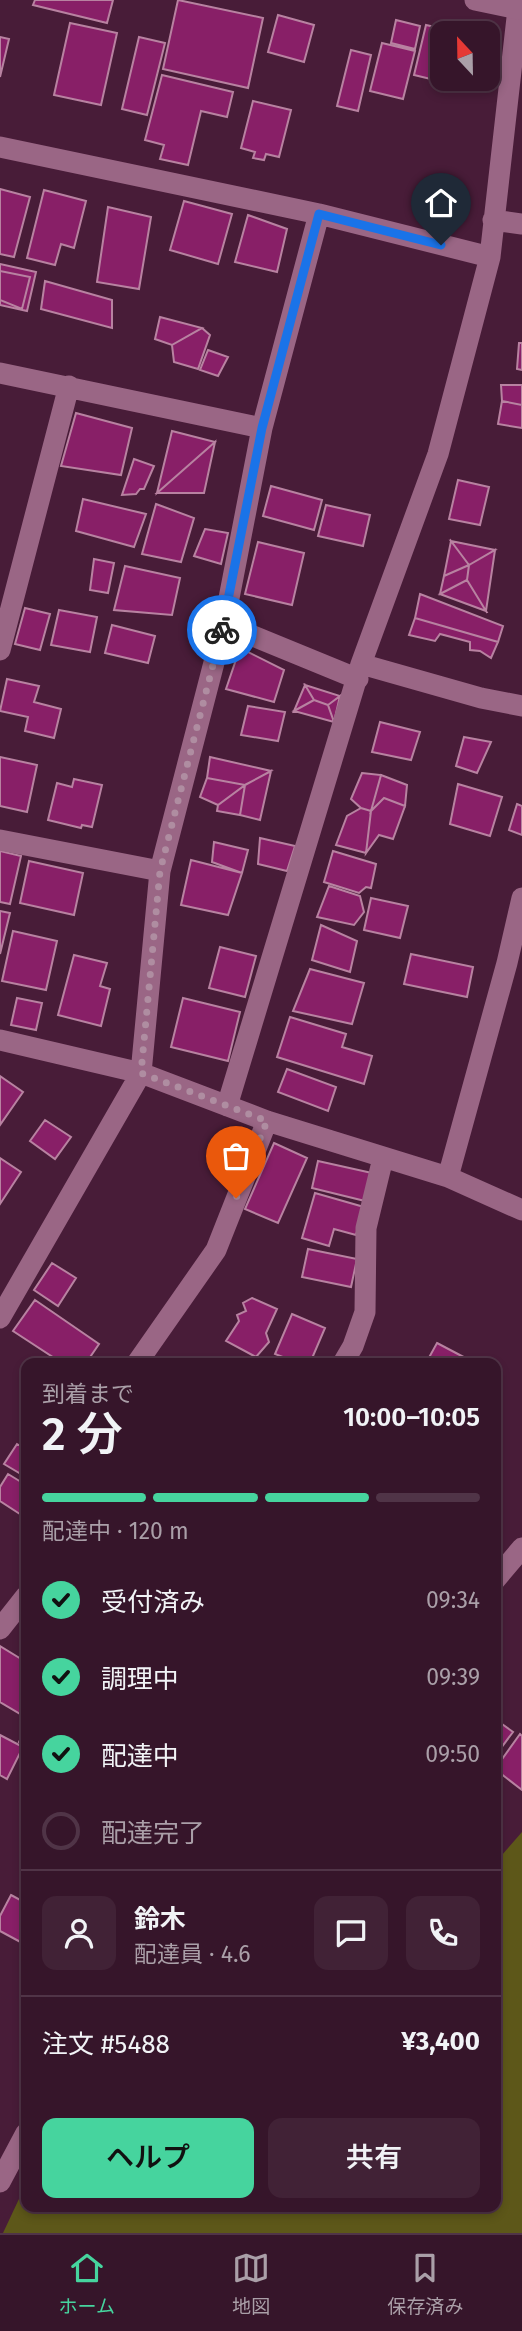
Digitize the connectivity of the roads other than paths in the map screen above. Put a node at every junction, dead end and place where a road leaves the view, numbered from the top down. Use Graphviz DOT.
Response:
graph roads {
  1 [pos="475,0"];
  2 [pos="519,5"];
  3 [pos="0,147"];
  4 [pos="319,214"];
  5 [pos="494,220"];
  6 [pos="522,224"];
  7 [pos="490,257"];
  8 [pos="0,373"];
  9 [pos="69,386"];
  10 [pos="262,428"];
  11 [pos="224,624"];
  12 [pos="0,650"];
  13 [pos="360,671"];
  14 [pos="522,706"];
  15 [pos="0,840"];
  16 [pos="160,871"];
  17 [pos="522,898"];
  18 [pos="0,1040"];
  19 [pos="141,1073"];
  20 [pos="227,1106"];
  21 [pos="267,1121"];
  22 [pos="383,1158"];
  23 [pos="448,1177"];
  24 [pos="522,1210"];
  25 [pos="0,1318"];
  26 [pos="140,1358"];
  27 [pos="346,1358"];
  28 [pos="522,1548"];
  29 [pos="501,1573"];
  30 [pos="21,1603"];
  31 [pos="0,1629"];
  32 [pos="21,2142"];
  33 [pos="0,2182"];
  1 -- 2 [label="street"];
  2 -- 5 [label="street"];
  3 -- 4 [label="street"];
  4 -- 7 [label="street"];
  4 -- 10 [label="street"];
  5 -- 6 [label="street"];
  5 -- 7 [label="street"];
  7 -- 13 [label="street"];
  8 -- 9 [label="street"];
  9 -- 10 [label="street"];
  9 -- 12 [label="street"];
  10 -- 11 [label="street"];
  11 -- 13 [label="street"];
  11 -- 16 [label="street"];
  13 -- 14 [label="street"];
  13 -- 20 [label="street"];
  15 -- 16 [label="street"];
  16 -- 19 [label="street"];
  17 -- 23 [label="street"];
  18 -- 19 [label="street"];
  19 -- 20 [label="street"];
  19 -- 25 [label="street"];
  20 -- 21 [label="street"];
  21 -- 22 [label="street"];
  21 -- 26 [label="street"];
  22 -- 23 [label="street"];
  22 -- 27 [label="street"];
  23 -- 24 [label="street"];
  28 -- 29 [label="street"];
  30 -- 31 [label="street"];
  32 -- 33 [label="street"];
}
